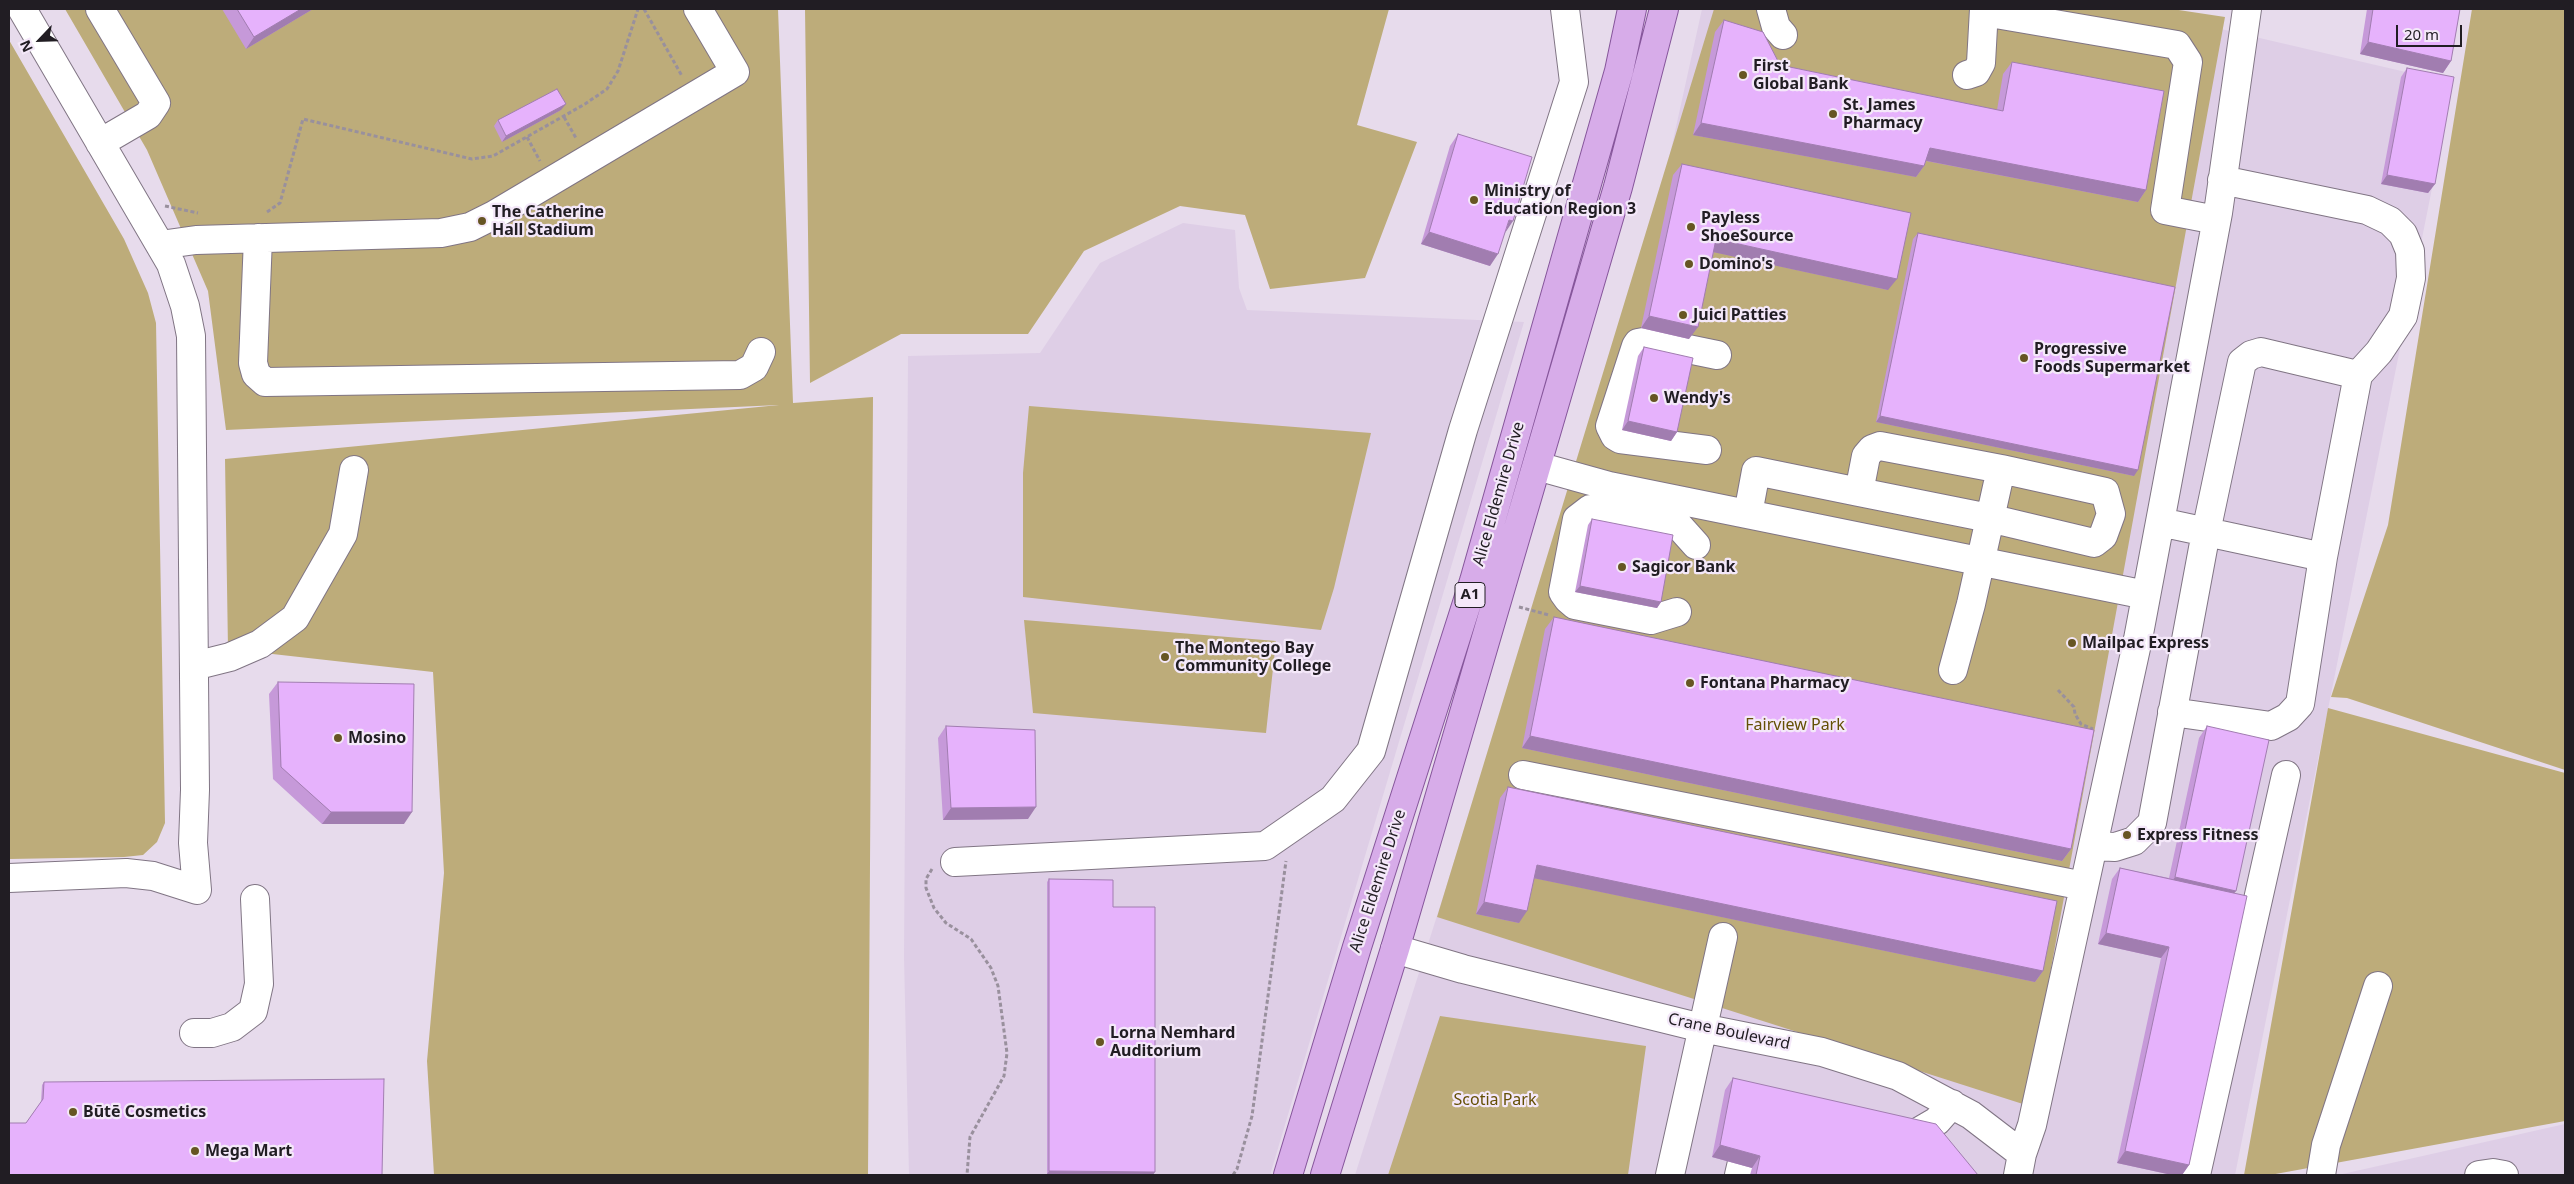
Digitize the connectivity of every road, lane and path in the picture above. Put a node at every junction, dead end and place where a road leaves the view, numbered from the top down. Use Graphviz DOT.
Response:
graph roads {
  1 [pos="22,9"];
  2 [pos="100,9"];
  3 [pos="638,9"];
  4 [pos="644,9"];
  5 [pos="698,9"];
  6 [pos="1565,9"];
  7 [pos="1632,9"];
  8 [pos="1664,9"];
  9 [pos="1771,9"];
  10 [pos="1984,10"];
  11 [pos="2242,10"];
  12 [pos="1783,35"];
  13 [pos="1967,75"];
  14 [pos="694,97"];
  15 [pos="100,143"];
  16 [pos="2222,180"];
  17 [pos="132,198"];
  18 [pos="200,214"];
  19 [pos="2216,220"];
  20 [pos="261,226"];
  21 [pos="160,245"];
  22 [pos="761,352"];
  23 [pos="1717,355"];
  24 [pos="2358,375"];
  25 [pos="1707,450"];
  26 [pos="1537,466"];
  27 [pos="2001,469"];
  28 [pos="354,470"];
  29 [pos="1859,492"];
  30 [pos="1748,514"];
  31 [pos="1989,518"];
  32 [pos="2160,522"];
  33 [pos="2206,532"];
  34 [pos="1696,545"];
  35 [pos="2323,557"];
  36 [pos="1979,562"];
  37 [pos="2146,595"];
  38 [pos="1497,600"];
  39 [pos="1575,605"];
  40 [pos="1678,612"];
  41 [pos="194,666"];
  42 [pos="1953,670"];
  43 [pos="2058,690"];
  44 [pos="2172,712"];
  45 [pos="2116,740"];
  46 [pos="1523,775"];
  47 [pos="2286,775"];
  48 [pos="1291,828"];
  49 [pos="2093,846"];
  50 [pos="955,862"];
  51 [pos="9,878"];
  52 [pos="2084,886"];
  53 [pos="255,899"];
  54 [pos="1723,937"];
  55 [pos="1395,949"];
  56 [pos="2378,986"];
  57 [pos="1702,1028"];
  58 [pos="194,1033"];
  59 [pos="1952,1104"];
  60 [pos="1765,1106"];
  61 [pos="1872,1137"];
  62 [pos="2020,1164"];
  63 [pos="967,1175"];
  64 [pos="1233,1175"];
  65 [pos="1288,1175"];
  66 [pos="1325,1175"];
  67 [pos="1670,1175"];
  68 [pos="1739,1175"];
  69 [pos="2196,1175"];
  70 [pos="2321,1175"];
  71 [pos="2479,1175"];
  72 [pos="2504,1175"];
  1 -- 15 [label="lane"];
  2 -- 15 [label="lane"];
  3 -- 20 [label="path"];
  4 -- 14 [label="path"];
  5 -- 14 [label="lane"];
  6 -- 48 [label="lane"];
  7 -- 65 [label="main road, Alice Eldemire Drive / A1"];
  8 -- 26 [label="main road, Alice Eldemire Drive / A1"];
  9 -- 12 [label="lane"];
  10 -- 13 [label="lane"];
  10 -- 19 [label="lane"];
  11 -- 16 [label="lane"];
  14 -- 20 [label="lane"];
  15 -- 17 [label="lane"];
  16 -- 19 [label="lane"];
  16 -- 24 [label="lane"];
  17 -- 18 [label="path"];
  17 -- 21 [label="lane"];
  19 -- 32 [label="lane"];
  20 -- 21 [label="lane"];
  20 -- 22 [label="lane"];
  21 -- 41 [label="lane"];
  23 -- 25 [label="lane"];
  24 -- 33 [label="lane"];
  24 -- 35 [label="lane"];
  26 -- 30 [label="lane"];
  26 -- 38 [label="main road, Alice Eldemire Drive / A1"];
  27 -- 29 [label="lane"];
  27 -- 31 [label="lane"];
  27 -- 31 [label="lane"];
  28 -- 41 [label="lane"];
  29 -- 30 [label="lane"];
  29 -- 31 [label="lane"];
  30 -- 36 [label="lane"];
  31 -- 36 [label="lane"];
  32 -- 33 [label="lane"];
  32 -- 37 [label="lane"];
  33 -- 35 [label="lane"];
  33 -- 44 [label="lane"];
  34 -- 39 [label="lane"];
  35 -- 44 [label="lane"];
  36 -- 37 [label="lane"];
  36 -- 42 [label="lane"];
  37 -- 45 [label="lane"];
  38 -- 39 [label="path"];
  38 -- 55 [label="main road, Alice Eldemire Drive / A1"];
  39 -- 40 [label="lane"];
  41 -- 51 [label="lane"];
  43 -- 45 [label="path"];
  44 -- 49 [label="lane"];
  45 -- 49 [label="lane"];
  46 -- 52 [label="lane"];
  47 -- 69 [label="lane"];
  48 -- 50 [label="lane"];
  48 -- 64 [label="path"];
  49 -- 52 [label="lane"];
  50 -- 63 [label="path"];
  52 -- 62 [label="lane"];
  53 -- 58 [label="lane"];
  54 -- 57 [label="lane"];
  55 -- 57 [label="lane, Crane Boulevard"];
  55 -- 66 [label="main road, Alice Eldemire Drive / A1"];
  56 -- 70 [label="lane"];
  57 -- 59 [label="lane, Crane Boulevard"];
  57 -- 67 [label="lane"];
  59 -- 61 [label="lane"];
  59 -- 62 [label="lane, Crane Boulevard"];
  60 -- 68 [label="lane"];
  71 -- 72 [label="lane"];
}
